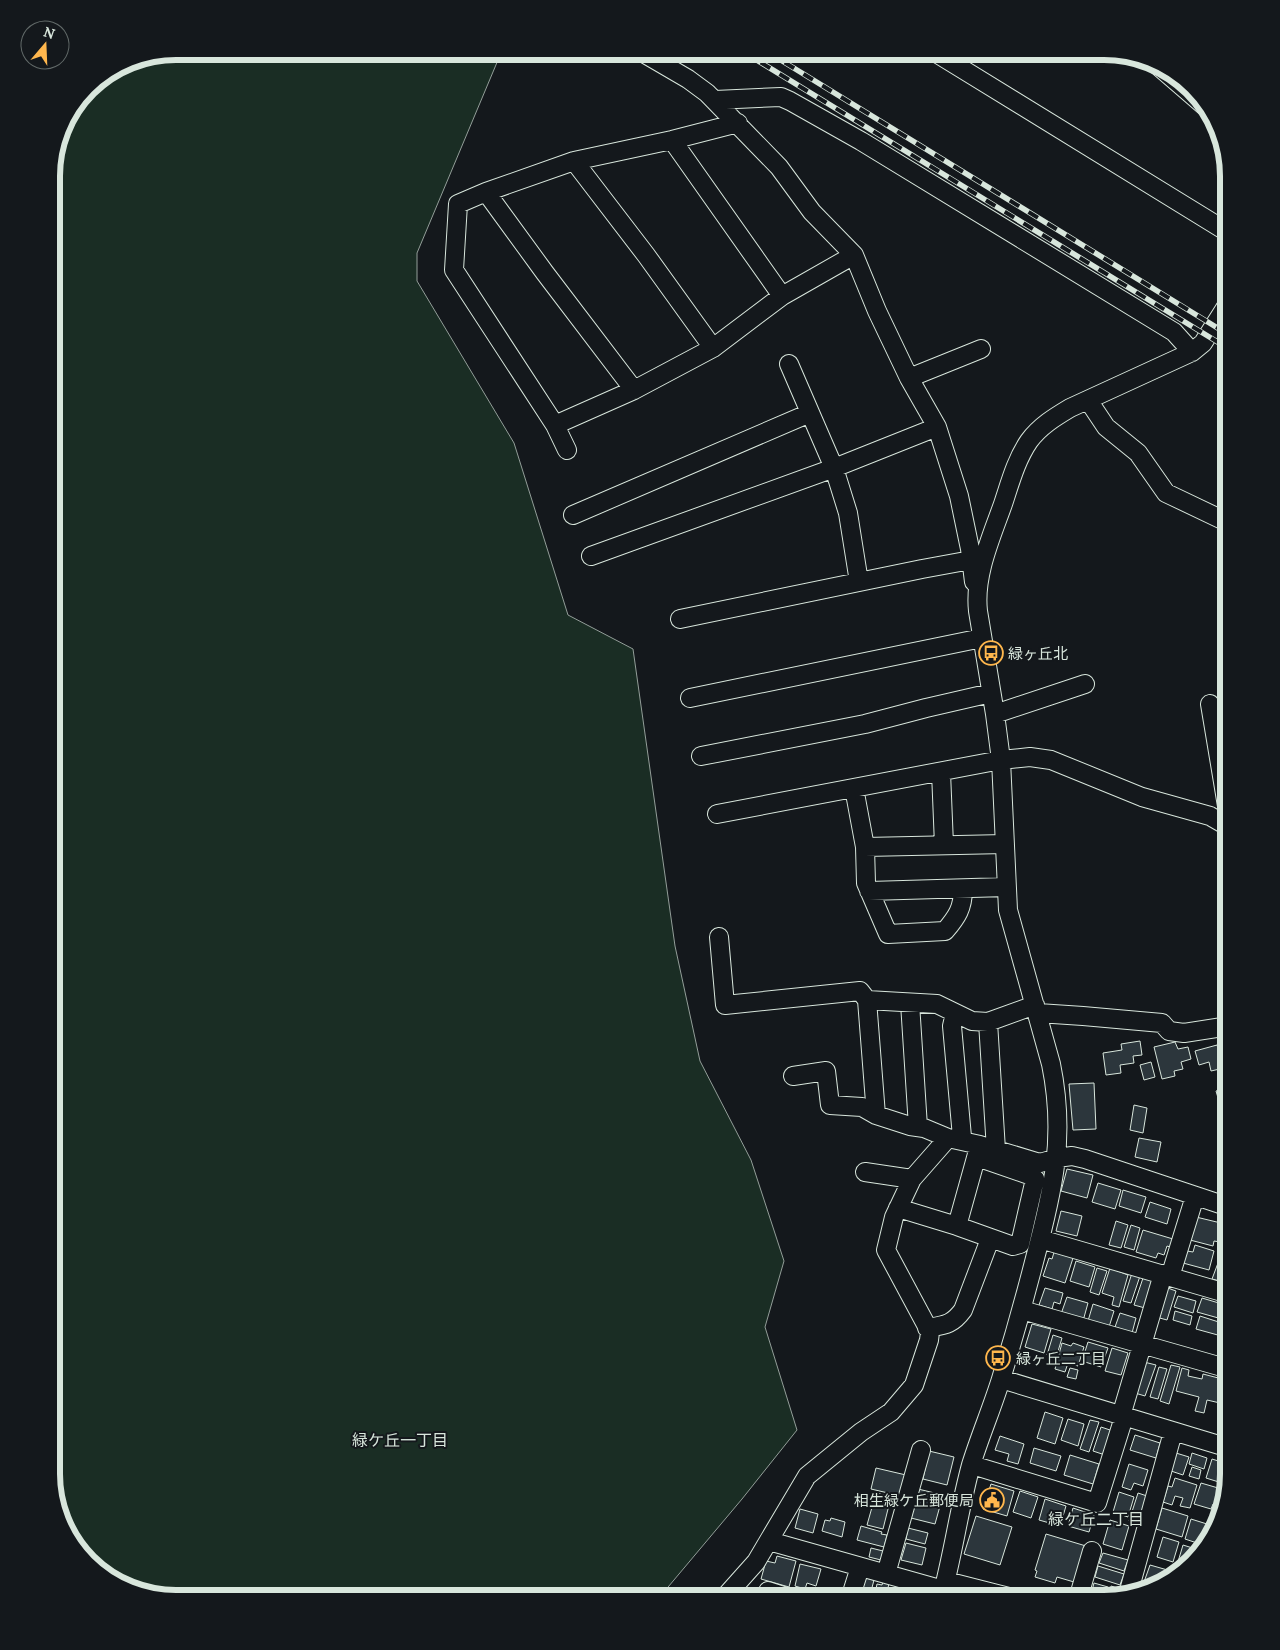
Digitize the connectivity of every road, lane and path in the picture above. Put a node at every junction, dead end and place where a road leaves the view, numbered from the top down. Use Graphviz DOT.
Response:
graph roads {
  1 [pos="655,60"];
  2 [pos="946,60"];
  3 [pos="715,100"];
  4 [pos="738,123"];
  5 [pos="672,140"];
  6 [pos="574,161"];
  7 [pos="486,192"];
  8 [pos="1220,227"];
  9 [pos="854,255"];
  10 [pos="782,296"];
  11 [pos="1220,316"];
  12 [pos="713,348"];
  13 [pos="981,348"];
  14 [pos="1192,352"];
  15 [pos="789,364"];
  16 [pos="909,378"];
  17 [pos="634,390"];
  18 [pos="1088,400"];
  19 [pos="810,414"];
  20 [pos="555,425"];
  21 [pos="937,427"];
  22 [pos="567,450"];
  23 [pos="834,468"];
  24 [pos="573,515"];
  25 [pos="1220,519"];
  26 [pos="591,556"];
  27 [pos="978,559"];
  28 [pos="859,582"];
  29 [pos="680,619"];
  30 [pos="982,638"];
  31 [pos="1085,684"];
  32 [pos="991,694"];
  33 [pos="690,698"];
  34 [pos="1210,704"];
  35 [pos="995,714"];
  36 [pos="701,756"];
  37 [pos="1001,760"];
  38 [pos="1220,764"];
  39 [pos="941,772"];
  40 [pos="854,788"];
  41 [pos="716,814"];
  42 [pos="1220,822"];
  43 [pos="1005,844"];
  44 [pos="944,845"];
  45 [pos="865,848"];
  46 [pos="1006,887"];
  47 [pos="963,889"];
  48 [pos="869,891"];
  49 [pos="719,937"];
  50 [pos="866,1000"];
  51 [pos="910,1003"];
  52 [pos="1036,1009"];
  53 [pos="955,1013"];
  54 [pos="988,1022"];
  55 [pos="1220,1027"];
  56 [pos="793,1076"];
  57 [pos="876,1115"];
  58 [pos="918,1127"];
  59 [pos="948,1138"];
  60 [pos="980,1149"];
  61 [pos="1057,1158"];
  62 [pos="865,1172"];
  63 [pos="912,1178"];
  64 [pos="1194,1196"];
  65 [pos="1220,1204"];
  66 [pos="898,1208"];
  67 [pos="957,1226"];
  68 [pos="990,1239"];
  69 [pos="1040,1240"];
  70 [pos="1166,1276"];
  71 [pos="1220,1291"];
  72 [pos="1022,1310"];
  73 [pos="927,1328"];
  74 [pos="1142,1344"];
  75 [pos="1220,1366"];
  76 [pos="1001,1379"];
  77 [pos="1122,1417"];
  78 [pos="1173,1432"];
  79 [pos="1220,1445"];
  80 [pos="921,1450"];
  81 [pos="972,1465"];
  82 [pos="769,1541"];
  83 [pos="1092,1551"];
  84 [pos="860,1567"];
  85 [pos="886,1574"];
  86 [pos="1130,1587"];
  87 [pos="732,1590"];
  88 [pos="853,1590"];
  89 [pos="943,1590"];
  90 [pos="1081,1590"];
  1 -- 3 [label="street"];
  2 -- 8 [label="street"];
  3 -- 4 [label="street"];
  3 -- 14 [label="street"];
  4 -- 5 [label="street"];
  4 -- 9 [label="street"];
  5 -- 6 [label="street"];
  5 -- 10 [label="street"];
  6 -- 7 [label="street"];
  6 -- 12 [label="street"];
  7 -- 17 [label="street"];
  7 -- 20 [label="street"];
  9 -- 10 [label="street"];
  9 -- 16 [label="street"];
  10 -- 12 [label="street"];
  11 -- 14 [label="street"];
  12 -- 17 [label="street"];
  13 -- 16 [label="street"];
  14 -- 18 [label="street"];
  15 -- 19 [label="street"];
  16 -- 21 [label="street"];
  17 -- 20 [label="street"];
  18 -- 25 [label="street"];
  18 -- 27 [label="street"];
  19 -- 23 [label="street"];
  19 -- 24 [label="street"];
  20 -- 22 [label="street"];
  21 -- 23 [label="street"];
  21 -- 27 [label="street"];
  23 -- 26 [label="street"];
  23 -- 28 [label="street"];
  27 -- 28 [label="street"];
  27 -- 30 [label="street"];
  28 -- 29 [label="street"];
  30 -- 32 [label="street"];
  30 -- 33 [label="street"];
  31 -- 35 [label="street"];
  32 -- 35 [label="street"];
  32 -- 36 [label="street"];
  34 -- 38 [label="street"];
  35 -- 37 [label="street"];
  37 -- 39 [label="street"];
  37 -- 42 [label="street"];
  37 -- 43 [label="street"];
  39 -- 40 [label="street"];
  39 -- 44 [label="street"];
  40 -- 41 [label="street"];
  40 -- 45 [label="street"];
  43 -- 44 [label="street"];
  43 -- 46 [label="street"];
  44 -- 45 [label="street"];
  45 -- 48 [label="street"];
  46 -- 47 [label="street"];
  46 -- 52 [label="street"];
  47 -- 48 [label="street"];
  47 -- 48 [label="street"];
  49 -- 50 [label="street"];
  50 -- 51 [label="street"];
  50 -- 57 [label="street"];
  51 -- 53 [label="street"];
  51 -- 58 [label="street"];
  52 -- 54 [label="street"];
  52 -- 55 [label="street"];
  52 -- 61 [label="street"];
  53 -- 54 [label="street"];
  53 -- 60 [label="street"];
  54 -- 60 [label="street"];
  56 -- 57 [label="street"];
  57 -- 58 [label="street"];
  58 -- 59 [label="street"];
  59 -- 60 [label="street"];
  59 -- 63 [label="street"];
  60 -- 61 [label="street"];
  60 -- 67 [label="street"];
  60 -- 68 [label="street"];
  61 -- 64 [label="street"];
  61 -- 69 [label="street"];
  62 -- 63 [label="street"];
  63 -- 66 [label="street"];
  64 -- 65 [label="street"];
  64 -- 70 [label="street"];
  66 -- 67 [label="street"];
  66 -- 73 [label="street"];
  67 -- 68 [label="street"];
  68 -- 73 [label="street"];
  69 -- 70 [label="street"];
  69 -- 72 [label="street"];
  70 -- 71 [label="street"];
  70 -- 74 [label="street"];
  72 -- 74 [label="street"];
  72 -- 76 [label="street"];
  73 -- 82 [label="street"];
  74 -- 75 [label="street"];
  74 -- 77 [label="street"];
  76 -- 77 [label="street"];
  76 -- 81 [label="street"];
  77 -- 78 [label="street"];
  77 -- 81 [label="street"];
  78 -- 79 [label="street"];
  78 -- 86 [label="street"];
  80 -- 85 [label="street"];
  81 -- 89 [label="street"];
  82 -- 84 [label="street"];
  82 -- 87 [label="street"];
  83 -- 90 [label="street"];
  84 -- 85 [label="street"];
  84 -- 88 [label="street"];
  85 -- 89 [label="street"];
}
